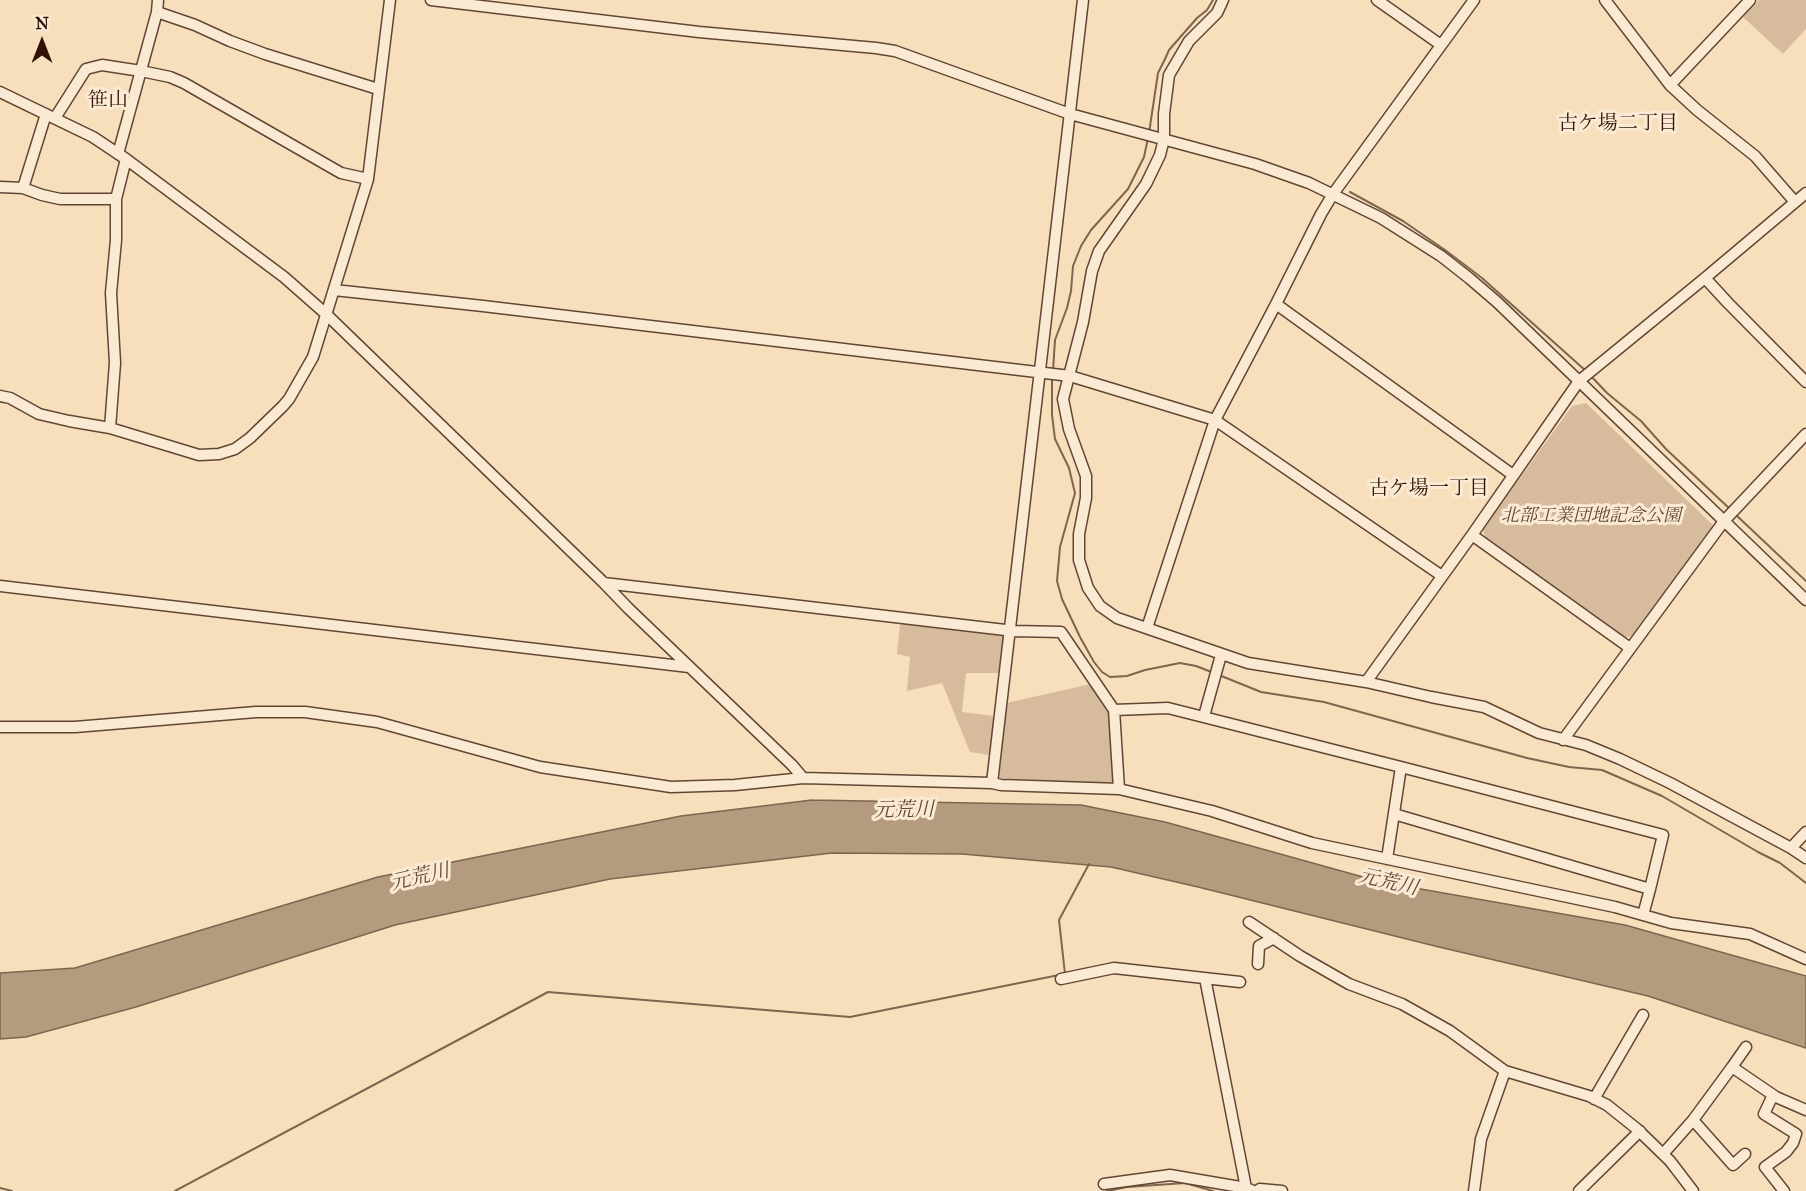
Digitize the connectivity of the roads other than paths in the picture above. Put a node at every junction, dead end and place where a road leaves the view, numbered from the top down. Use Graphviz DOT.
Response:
graph roads {
  1 [pos="158,0"];
  2 [pos="390,0"];
  3 [pos="431,0"];
  4 [pos="1083,0"];
  5 [pos="1223,0"];
  6 [pos="1377,0"];
  7 [pos="1474,0"];
  8 [pos="1605,0"];
  9 [pos="1750,0"];
  10 [pos="157,12"];
  11 [pos="1441,45"];
  12 [pos="141,71"];
  13 [pos="1670,85"];
  14 [pos="378,89"];
  15 [pos="0,92"];
  16 [pos="1070,114"];
  17 [pos="50,116"];
  18 [pos="1164,139"];
  19 [pos="122,156"];
  20 [pos="368,179"];
  21 [pos="0,187"];
  22 [pos="23,188"];
  23 [pos="1333,194"];
  24 [pos="1802,197"];
  25 [pos="116,199"];
  26 [pos="1705,278"];
  27 [pos="334,290"];
  28 [pos="1276,304"];
  29 [pos="326,314"];
  30 [pos="1041,373"];
  31 [pos="1070,376"];
  32 [pos="1579,381"];
  33 [pos="1806,382"];
  34 [pos="0,396"];
  35 [pos="1215,420"];
  36 [pos="110,428"];
  37 [pos="1806,434"];
  38 [pos="1513,475"];
  39 [pos="1724,521"];
  40 [pos="1472,535"];
  41 [pos="1442,576"];
  42 [pos="604,583"];
  43 [pos="0,586"];
  44 [pos="1806,600"];
  45 [pos="1147,628"];
  46 [pos="1010,630"];
  47 [pos="1630,648"];
  48 [pos="1221,655"];
  49 [pos="689,667"];
  50 [pos="1366,682"];
  51 [pos="1114,710"];
  52 [pos="1204,716"];
  53 [pos="0,727"];
  54 [pos="1563,740"];
  55 [pos="1401,767"];
  56 [pos="803,778"];
  57 [pos="992,783"];
  58 [pos="1119,789"];
  59 [pos="1394,814"];
  60 [pos="1806,832"];
  61 [pos="1791,848"];
  62 [pos="1806,858"];
  63 [pos="1387,859"];
  64 [pos="1650,889"];
  65 [pos="1643,915"];
  66 [pos="1249,922"];
  67 [pos="1274,938"];
  68 [pos="1806,960"];
  69 [pos="1258,963"];
  70 [pos="1205,978"];
  71 [pos="1061,980"];
  72 [pos="1239,982"];
  73 [pos="1643,1015"];
  74 [pos="1746,1047"];
  75 [pos="1732,1067"];
  76 [pos="1505,1071"];
  77 [pos="1773,1095"];
  78 [pos="1594,1099"];
  79 [pos="1806,1110"];
  80 [pos="1693,1120"];
  81 [pos="1640,1131"];
  82 [pos="1663,1154"];
  83 [pos="1745,1154"];
  84 [pos="1104,1184"];
  85 [pos="1585,1189"];
  86 [pos="1252,1190"];
  87 [pos="1282,1191"];
  88 [pos="1474,1191"];
  89 [pos="1693,1191"];
  90 [pos="1784,1191"];
  1 -- 10 [label="street"];
  2 -- 14 [label="street"];
  3 -- 16 [label="street"];
  4 -- 16 [label="street"];
  5 -- 18 [label="street"];
  6 -- 11 [label="street"];
  7 -- 11 [label="street"];
  8 -- 13 [label="street"];
  9 -- 13 [label="street"];
  10 -- 12 [label="street"];
  10 -- 14 [label="street"];
  11 -- 23 [label="street"];
  12 -- 17 [label="street"];
  12 -- 19 [label="street"];
  12 -- 20 [label="street"];
  13 -- 24 [label="street"];
  14 -- 20 [label="street"];
  15 -- 17 [label="street"];
  16 -- 18 [label="street"];
  16 -- 30 [label="street"];
  17 -- 19 [label="street"];
  17 -- 22 [label="street"];
  18 -- 23 [label="street"];
  18 -- 31 [label="street"];
  19 -- 25 [label="street"];
  19 -- 29 [label="street"];
  20 -- 27 [label="street"];
  21 -- 22 [label="street"];
  22 -- 25 [label="street"];
  23 -- 28 [label="street"];
  23 -- 32 [label="street"];
  24 -- 26 [label="street"];
  25 -- 36 [label="street"];
  26 -- 32 [label="street"];
  26 -- 33 [label="street"];
  27 -- 29 [label="street"];
  27 -- 30 [label="street"];
  28 -- 35 [label="street"];
  28 -- 38 [label="street"];
  29 -- 36 [label="street"];
  29 -- 42 [label="street"];
  30 -- 31 [label="street"];
  30 -- 46 [label="street"];
  31 -- 35 [label="street"];
  31 -- 45 [label="street"];
  32 -- 38 [label="street"];
  32 -- 39 [label="street"];
  34 -- 36 [label="street"];
  35 -- 41 [label="street"];
  35 -- 45 [label="street"];
  37 -- 39 [label="street"];
  38 -- 40 [label="street"];
  39 -- 44 [label="street"];
  39 -- 47 [label="street"];
  40 -- 41 [label="street"];
  40 -- 47 [label="street"];
  41 -- 50 [label="street"];
  42 -- 46 [label="street"];
  42 -- 49 [label="street"];
  43 -- 49 [label="street"];
  45 -- 48 [label="street"];
  46 -- 51 [label="street"];
  46 -- 57 [label="street"];
  47 -- 54 [label="street"];
  48 -- 50 [label="street"];
  48 -- 52 [label="street"];
  49 -- 56 [label="street"];
  50 -- 54 [label="street"];
  51 -- 52 [label="street"];
  51 -- 58 [label="street"];
  52 -- 55 [label="street"];
  53 -- 56 [label="street"];
  54 -- 61 [label="street"];
  55 -- 59 [label="street"];
  55 -- 64 [label="street"];
  56 -- 57 [label="street"];
  57 -- 58 [label="street"];
  58 -- 63 [label="street"];
  59 -- 63 [label="street"];
  59 -- 64 [label="street"];
  60 -- 61 [label="street"];
  61 -- 62 [label="street"];
  63 -- 65 [label="street"];
  64 -- 65 [label="street"];
  65 -- 68 [label="street"];
  66 -- 67 [label="street"];
  67 -- 69 [label="street"];
  67 -- 76 [label="street"];
  70 -- 71 [label="street"];
  70 -- 72 [label="street"];
  70 -- 86 [label="street"];
  73 -- 78 [label="street"];
  74 -- 75 [label="street"];
  75 -- 77 [label="street"];
  75 -- 80 [label="street"];
  76 -- 78 [label="street"];
  76 -- 88 [label="street"];
  77 -- 79 [label="street"];
  77 -- 90 [label="street"];
  78 -- 81 [label="street"];
  80 -- 82 [label="street"];
  80 -- 83 [label="street"];
  81 -- 82 [label="street"];
  81 -- 85 [label="street"];
  82 -- 89 [label="street"];
  84 -- 86 [label="street"];
  86 -- 87 [label="street"];
}
